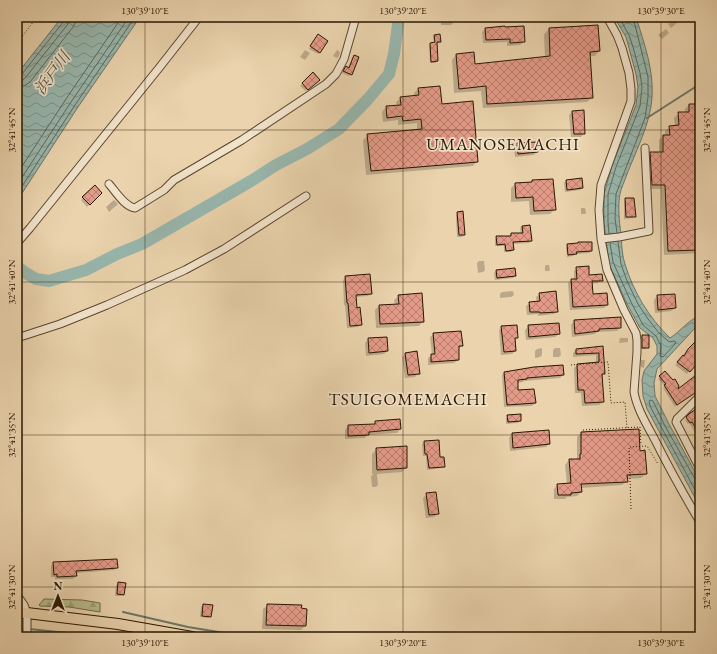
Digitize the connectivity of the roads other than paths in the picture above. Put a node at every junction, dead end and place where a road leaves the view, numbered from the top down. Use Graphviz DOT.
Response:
graph roads {
  1 [pos="199,17"];
  2 [pos="356,17"];
  3 [pos="607,17"];
  4 [pos="645,148"];
  5 [pos="109,184"];
  6 [pos="306,196"];
  7 [pos="603,239"];
  8 [pos="17,243"];
  9 [pos="17,338"];
  10 [pos="700,396"];
  11 [pos="700,469"];
  12 [pos="700,522"];
  13 [pos="17,595"];
  14 [pos="22,613"];
  15 [pos="26,637"];
  16 [pos="192,637"];
  1 -- 8 [label="street"];
  2 -- 5 [label="street"];
  3 -- 7 [label="street"];
  4 -- 7 [label="street"];
  6 -- 9 [label="street"];
  7 -- 12 [label="street"];
  10 -- 11 [label="street"];
  13 -- 14 [label="street"];
  14 -- 15 [label="street"];
  14 -- 16 [label="highway"];
}
